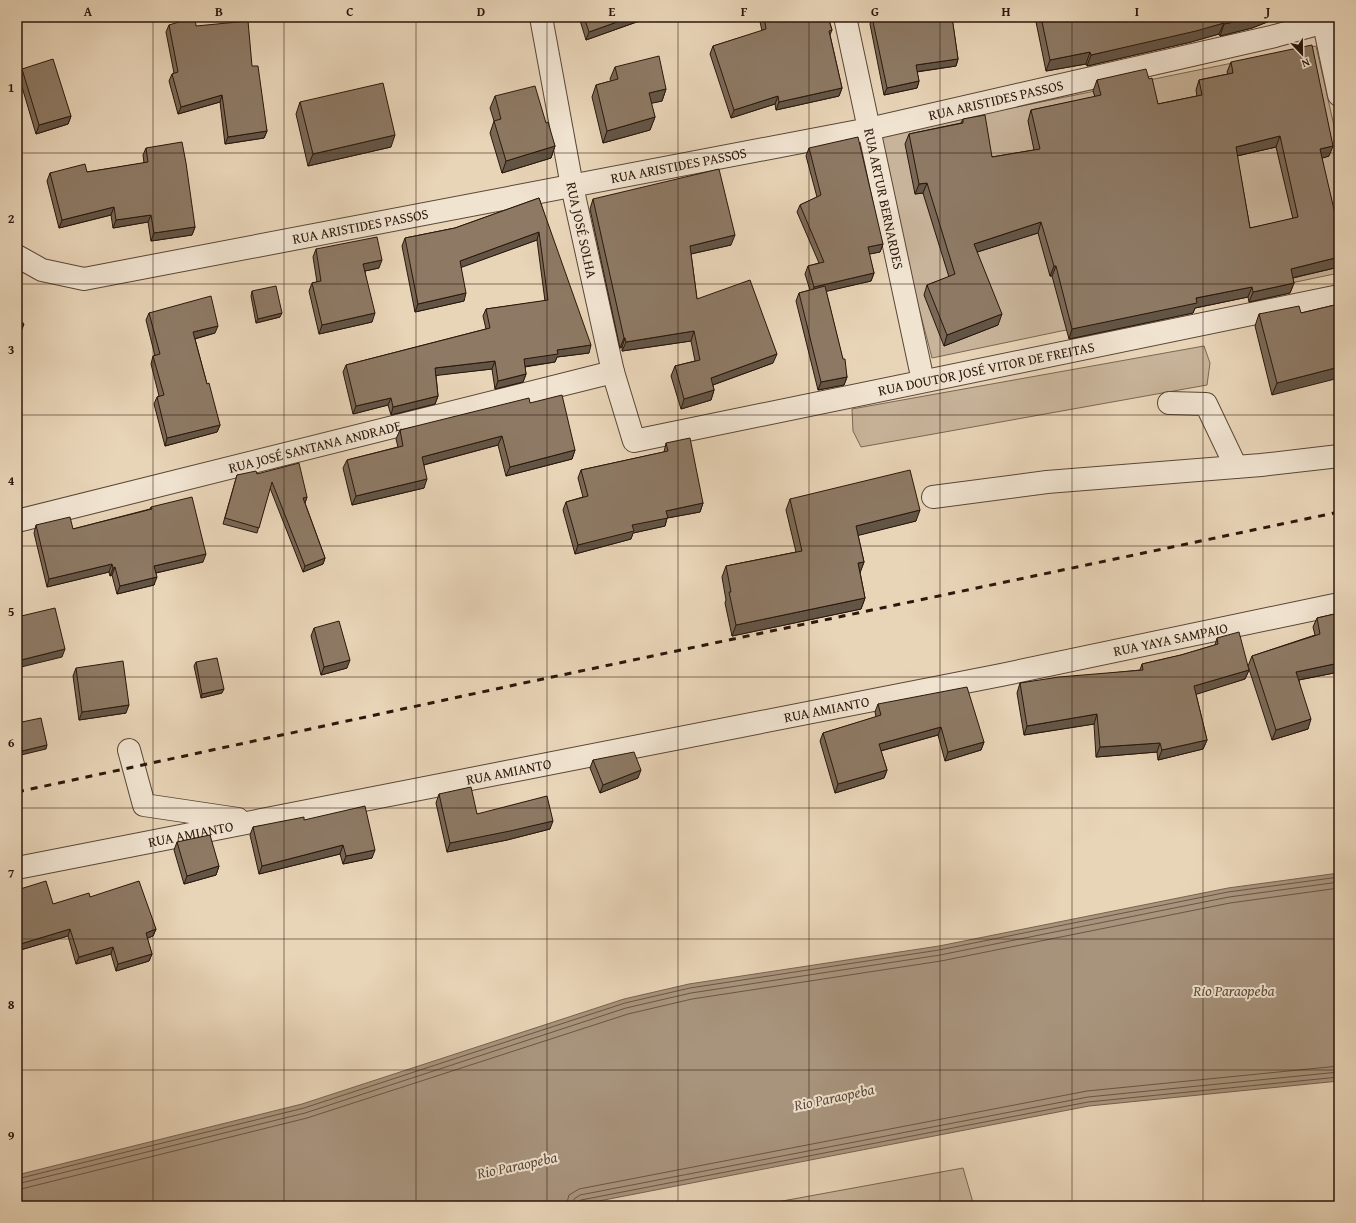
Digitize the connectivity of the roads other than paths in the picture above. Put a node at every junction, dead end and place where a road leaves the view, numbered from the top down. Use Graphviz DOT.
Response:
graph roads {
  1 [pos="541,17"];
  2 [pos="845,17"];
  3 [pos="1331,21"];
  4 [pos="1339,95"];
  5 [pos="869,129"];
  6 [pos="572,186"];
  7 [pos="17,256"];
  8 [pos="1339,296"];
  9 [pos="613,372"];
  10 [pos="924,381"];
  11 [pos="1169,403"];
  12 [pos="634,441"];
  13 [pos="1339,456"];
  14 [pos="1236,467"];
  15 [pos="933,497"];
  16 [pos="17,521"];
  17 [pos="1339,604"];
  18 [pos="1001,675"];
  19 [pos="129,750"];
  20 [pos="255,821"];
  21 [pos="17,868"];
  1 -- 6 [label="street, RUA JOSÉ SOLHA"];
  2 -- 5 [label="street, RUA ARTUR BERNARDES"];
  3 -- 4 [label="street"];
  3 -- 5 [label="street, RUA ARISTIDES PASSOS"];
  5 -- 6 [label="street, RUA ARISTIDES PASSOS"];
  5 -- 10 [label="street, RUA ARTUR BERNARDES"];
  6 -- 7 [label="street, RUA ARISTIDES PASSOS"];
  6 -- 9 [label="street, RUA JOSÉ SOLHA"];
  8 -- 10 [label="street, RUA DOUTOR JOSÉ VITOR DE FREITAS"];
  9 -- 12 [label="street, RUA JOSÉ SOLHA"];
  9 -- 16 [label="street, RUA JOSÉ SANTANA ANDRADE"];
  10 -- 12 [label="street, RUA DOUTOR JOSÉ VITOR DE FREITAS"];
  11 -- 14 [label="street"];
  13 -- 14 [label="street"];
  14 -- 15 [label="street"];
  17 -- 18 [label="street, RUA YAYA SAMPAIO"];
  18 -- 20 [label="street, RUA AMIANTO"];
  19 -- 20 [label="street"];
  20 -- 21 [label="street, RUA AMIANTO"];
}
